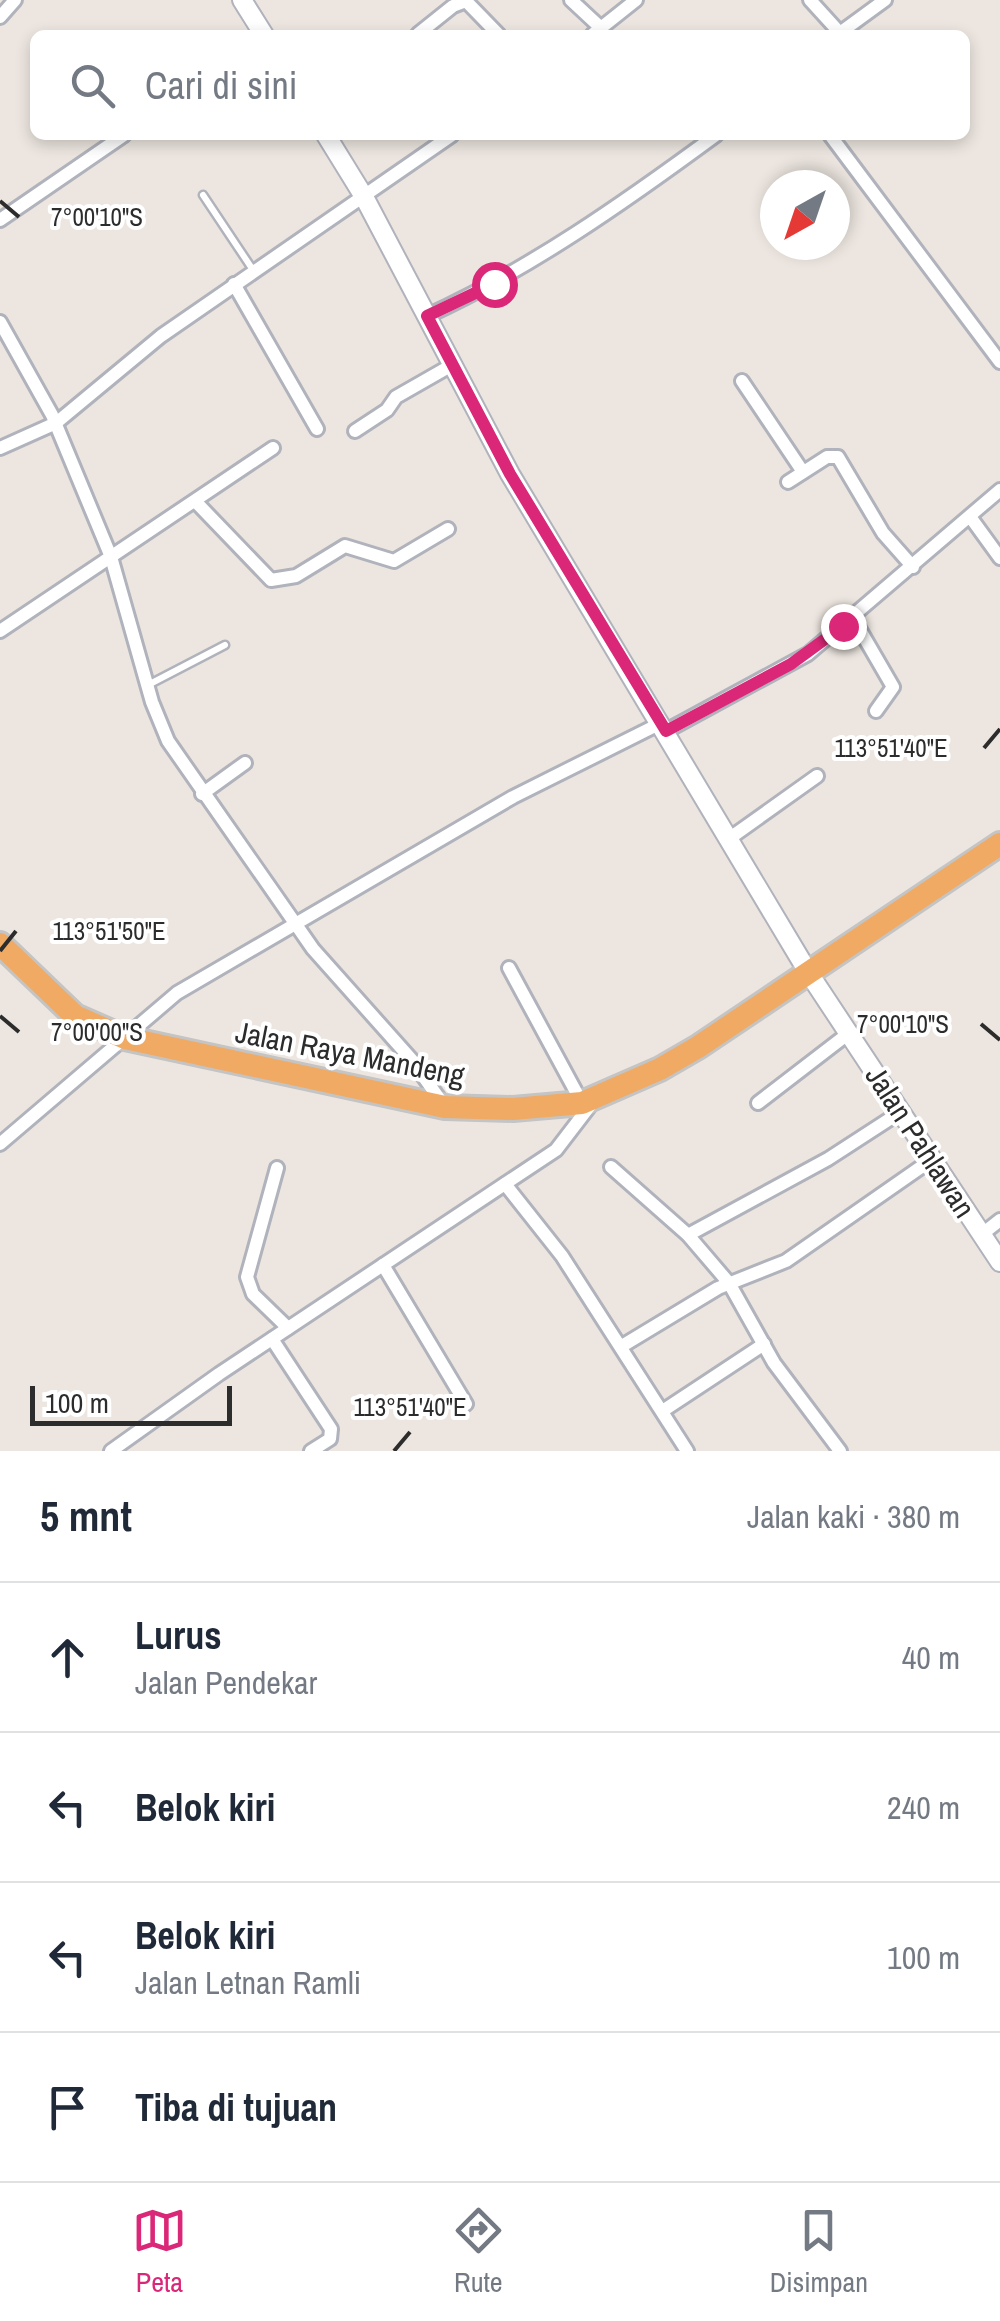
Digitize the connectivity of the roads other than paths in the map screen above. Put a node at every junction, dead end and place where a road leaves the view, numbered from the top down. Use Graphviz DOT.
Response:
graph roads {
  1 [pos="15,0"];
  2 [pos="242,0"];
  3 [pos="571,0"];
  4 [pos="636,0"];
  5 [pos="810,0"];
  6 [pos="885,0"];
  7 [pos="0,17"];
  8 [pos="257,30"];
  9 [pos="424,30"];
  10 [pos="494,30"];
  11 [pos="594,30"];
  12 [pos="598,30"];
  13 [pos="835,30"];
  14 [pos="844,30"];
  15 [pos="117,140"];
  16 [pos="329,140"];
  17 [pos="445,140"];
  18 [pos="709,140"];
  19 [pos="834,140"];
  20 [pos="363,195"];
  21 [pos="203,196"];
  22 [pos="0,220"];
  23 [pos="253,271"];
  24 [pos="234,284"];
  25 [pos="427,316"];
  26 [pos="0,322"];
  27 [pos="1000,362"];
  28 [pos="452,364"];
  29 [pos="742,381"];
  30 [pos="56,423"];
  31 [pos="317,429"];
  32 [pos="355,431"];
  33 [pos="0,448"];
  34 [pos="273,448"];
  35 [pos="803,472"];
  36 [pos="788,482"];
  37 [pos="1000,490"];
  38 [pos="195,501"];
  39 [pos="971,518"];
  40 [pos="448,529"];
  41 [pos="111,557"];
  42 [pos="1000,558"];
  43 [pos="913,568"];
  44 [pos="853,618"];
  45 [pos="0,631"];
  46 [pos="225,646"];
  47 [pos="147,686"];
  48 [pos="876,711"];
  49 [pos="664,727"];
  50 [pos="245,762"];
  51 [pos="817,776"];
  52 [pos="202,794"];
  53 [pos="730,838"];
  54 [pos="998,851"];
  55 [pos="295,922"];
  56 [pos="0,944"];
  57 [pos="508,968"];
  58 [pos="808,972"];
  59 [pos="849,1033"];
  60 [pos="125,1038"];
  61 [pos="588,1102"];
  62 [pos="758,1102"];
  63 [pos="445,1106"];
  64 [pos="902,1111"];
  65 [pos="0,1144"];
  66 [pos="934,1158"];
  67 [pos="611,1167"];
  68 [pos="278,1168"];
  69 [pos="505,1184"];
  70 [pos="1000,1220"];
  71 [pos="688,1235"];
  72 [pos="981,1235"];
  73 [pos="1000,1262"];
  74 [pos="384,1265"];
  75 [pos="729,1283"];
  76 [pos="288,1328"];
  77 [pos="272,1339"];
  78 [pos="764,1344"];
  79 [pos="622,1346"];
  80 [pos="466,1404"];
  81 [pos="664,1410"];
  82 [pos="111,1451"];
  83 [pos="312,1451"];
  84 [pos="687,1451"];
  85 [pos="840,1451"];
  1 -- 7 [label="street"];
  2 -- 8 [label="main road"];
  3 -- 11 [label="street"];
  4 -- 12 [label="street"];
  5 -- 13 [label="street"];
  6 -- 14 [label="street"];
  9 -- 10 [label="street"];
  15 -- 22 [label="street"];
  16 -- 20 [label="main road, Jalan Pahlawan"];
  17 -- 20 [label="street"];
  18 -- 25 [label="street"];
  19 -- 27 [label="street"];
  20 -- 23 [label="street"];
  20 -- 25 [label="main road, Jalan Pahlawan"];
  21 -- 23 [label="lane"];
  23 -- 24 [label="street"];
  24 -- 30 [label="street"];
  24 -- 31 [label="street"];
  25 -- 28 [label="main road, Jalan Pahlawan"];
  26 -- 30 [label="street"];
  28 -- 32 [label="street"];
  28 -- 49 [label="main road, Jalan Pahlawan"];
  29 -- 35 [label="street"];
  30 -- 33 [label="street"];
  30 -- 41 [label="street"];
  34 -- 38 [label="street"];
  35 -- 36 [label="street"];
  35 -- 43 [label="street"];
  37 -- 39 [label="street"];
  38 -- 40 [label="street"];
  38 -- 41 [label="street"];
  39 -- 42 [label="street"];
  39 -- 43 [label="street"];
  41 -- 45 [label="street"];
  41 -- 47 [label="street"];
  43 -- 44 [label="street"];
  44 -- 48 [label="street"];
  44 -- 49 [label="street"];
  46 -- 47 [label="lane"];
  47 -- 52 [label="street"];
  49 -- 53 [label="main road, Jalan Pahlawan"];
  49 -- 55 [label="street"];
  50 -- 52 [label="street"];
  51 -- 53 [label="street"];
  52 -- 55 [label="street"];
  53 -- 58 [label="main road, Jalan Pahlawan"];
  54 -- 58 [label="highway, Jalan Raya Mandeng"];
  55 -- 60 [label="street"];
  55 -- 63 [label="street"];
  56 -- 60 [label="highway, Jalan Raya Mandeng"];
  57 -- 61 [label="street"];
  58 -- 59 [label="main road, Jalan Pahlawan"];
  58 -- 61 [label="highway, Jalan Raya Mandeng"];
  59 -- 62 [label="street"];
  59 -- 64 [label="main road, Jalan Pahlawan"];
  60 -- 63 [label="highway, Jalan Raya Mandeng"];
  60 -- 65 [label="street"];
  61 -- 63 [label="highway, Jalan Raya Mandeng"];
  61 -- 69 [label="street"];
  64 -- 66 [label="main road, Jalan Pahlawan"];
  64 -- 71 [label="street"];
  66 -- 72 [label="main road, Jalan Pahlawan"];
  66 -- 75 [label="street"];
  67 -- 71 [label="street"];
  68 -- 76 [label="street"];
  69 -- 74 [label="street"];
  69 -- 79 [label="street"];
  70 -- 72 [label="street"];
  71 -- 75 [label="street"];
  72 -- 73 [label="main road, Jalan Pahlawan"];
  74 -- 76 [label="street"];
  74 -- 80 [label="street"];
  75 -- 78 [label="street"];
  75 -- 79 [label="street"];
  76 -- 77 [label="street"];
  77 -- 82 [label="street"];
  77 -- 83 [label="street"];
  78 -- 81 [label="street"];
  78 -- 85 [label="street"];
  79 -- 81 [label="street"];
  81 -- 84 [label="street"];
}
